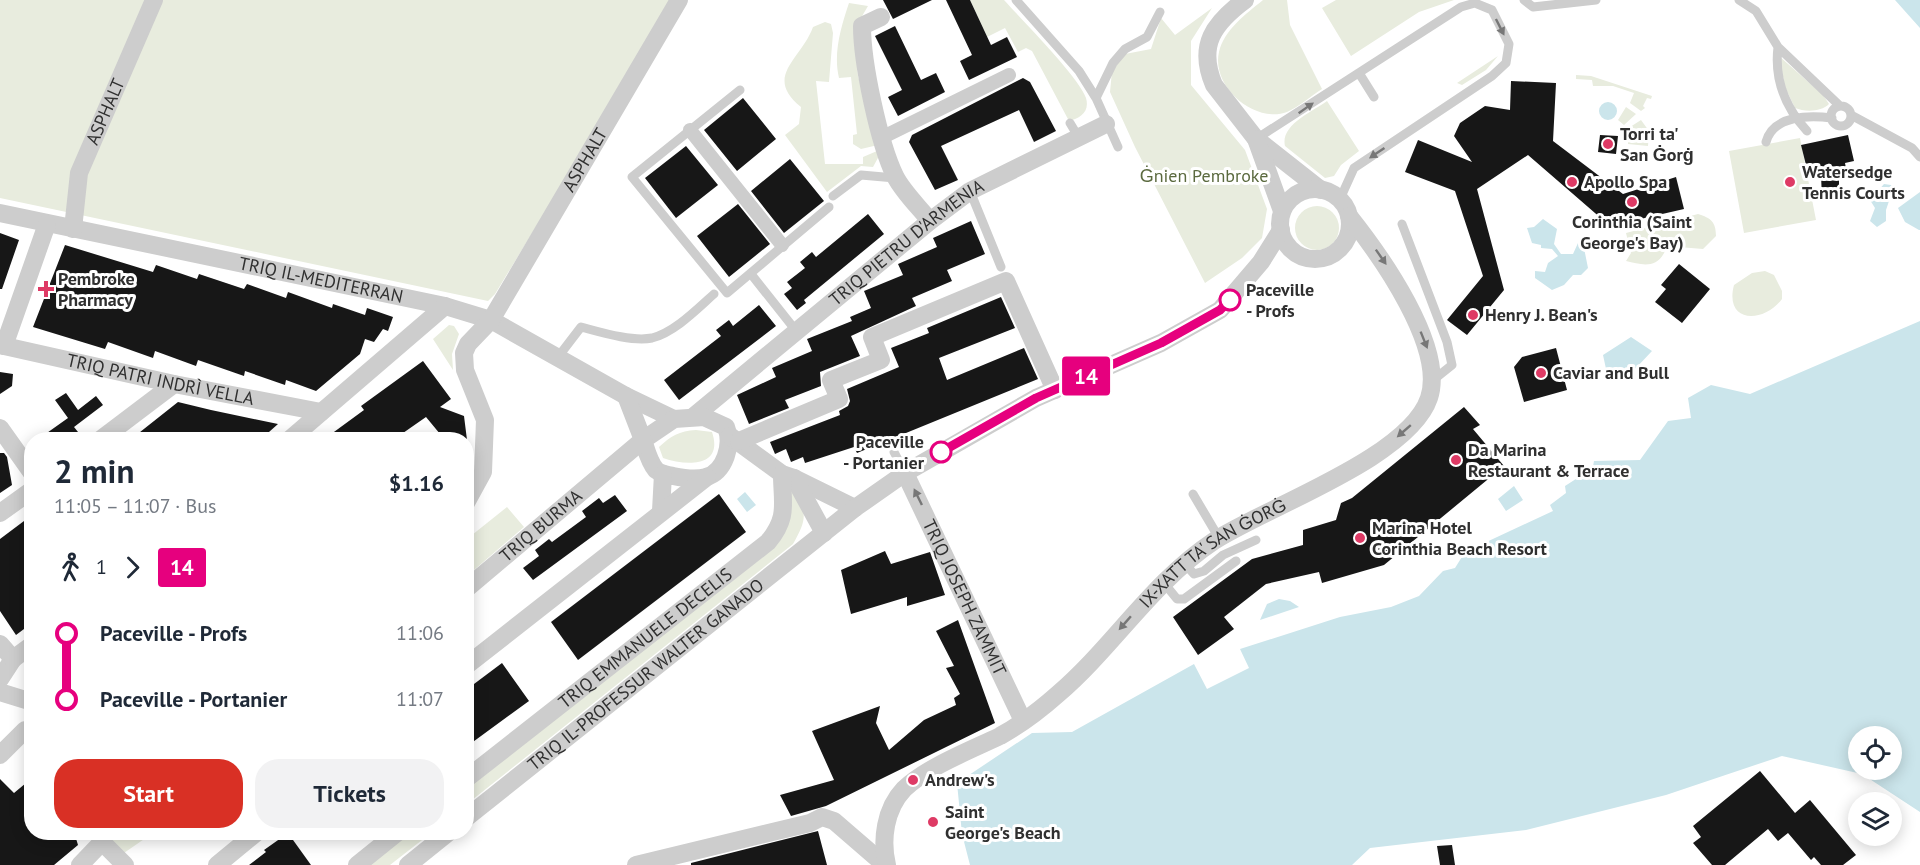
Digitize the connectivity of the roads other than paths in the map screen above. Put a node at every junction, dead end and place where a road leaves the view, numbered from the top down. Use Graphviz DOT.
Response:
graph roads {
  1 [pos="154,0"];
  2 [pos="679,0"];
  3 [pos="1016,0"];
  4 [pos="1245,0"];
  5 [pos="1524,0"];
  6 [pos="1596,0"];
  7 [pos="1739,0"];
  8 [pos="1160,12"];
  9 [pos="881,17"];
  10 [pos="1778,47"];
  11 [pos="1359,73"];
  12 [pos="1009,75"];
  13 [pos="740,90"];
  14 [pos="1374,97"];
  15 [pos="1096,98"];
  16 [pos="1840,106"];
  17 [pos="1851,116"];
  18 [pos="1796,118"];
  19 [pos="1832,118"];
  20 [pos="1106,124"];
  21 [pos="690,130"];
  22 [pos="1807,131"];
  23 [pos="883,137"];
  24 [pos="1256,139"];
  25 [pos="1766,142"];
  26 [pos="1118,147"];
  27 [pos="1920,157"];
  28 [pos="896,178"];
  29 [pos="1321,190"];
  30 [pos="970,191"];
  31 [pos="833,196"];
  32 [pos="1340,199"];
  33 [pos="829,207"];
  34 [pos="1282,211"];
  35 [pos="0,213"];
  36 [pos="1349,216"];
  37 [pos="930,221"];
  38 [pos="46,224"];
  39 [pos="1402,224"];
  40 [pos="74,229"];
  41 [pos="1281,230"];
  42 [pos="782,245"];
  43 [pos="1001,267"];
  44 [pos="750,273"];
  45 [pos="714,294"];
  46 [pos="446,306"];
  47 [pos="491,320"];
  48 [pos="797,332"];
  49 [pos="2,346"];
  50 [pos="558,357"];
  51 [pos="1432,381"];
  52 [pos="174,384"];
  53 [pos="727,390"];
  54 [pos="1055,390"];
  55 [pos="626,396"];
  56 [pos="321,412"];
  57 [pos="684,418"];
  58 [pos="0,428"];
  59 [pos="111,432"];
  60 [pos="298,432"];
  61 [pos="731,435"];
  62 [pos="643,440"];
  63 [pos="894,452"];
  64 [pos="724,460"];
  65 [pos="24,462"];
  66 [pos="766,464"];
  67 [pos="615,465"];
  68 [pos="657,468"];
  69 [pos="905,473"];
  70 [pos="788,476"];
  71 [pos="707,477"];
  72 [pos="474,488"];
  73 [pos="1193,494"];
  74 [pos="24,496"];
  75 [pos="855,508"];
  76 [pos="661,511"];
  77 [pos="0,513"];
  78 [pos="824,533"];
  79 [pos="1219,538"];
  80 [pos="1256,540"];
  81 [pos="1236,561"];
  82 [pos="1185,564"];
  83 [pos="474,582"];
  84 [pos="1164,583"];
  85 [pos="0,644"];
  86 [pos="24,651"];
  87 [pos="13,659"];
  88 [pos="474,660"];
  89 [pos="0,679"];
  90 [pos="0,692"];
  91 [pos="24,700"];
  92 [pos="1023,721"];
  93 [pos="24,731"];
  94 [pos="0,755"];
  95 [pos="474,773"];
  96 [pos="474,812"];
  97 [pos="98,840"];
  98 [pos="103,840"];
  99 [pos="247,840"];
  100 [pos="388,840"];
  101 [pos="439,840"];
  102 [pos="80,865"];
  103 [pos="125,865"];
  104 [pos="217,865"];
  105 [pos="357,865"];
  106 [pos="408,865"];
  107 [pos="636,865"];
  108 [pos="886,865"];
  1 -- 40 [label="street, ASPHALT"];
  2 -- 47 [label="street, ASPHALT"];
  3 -- 15 [label="lane"];
  4 -- 24 [label="street"];
  5 -- 6 [label="lane"];
  7 -- 10 [label="lane"];
  8 -- 15 [label="lane"];
  9 -- 23 [label="street"];
  10 -- 16 [label="lane"];
  10 -- 18 [label="lane"];
  11 -- 14 [label="lane"];
  24 -- 11 [label="lane, one-way"];
  11 -- 32 [label="lane, one-way"];
  12 -- 23 [label="street"];
  13 -- 21 [label="lane"];
  15 -- 20 [label="lane"];
  16 -- 17 [label="lane"];
  16 -- 19 [label="lane"];
  17 -- 19 [label="lane"];
  17 -- 27 [label="lane"];
  18 -- 19 [label="lane"];
  18 -- 22 [label="lane"];
  18 -- 25 [label="lane"];
  20 -- 26 [label="lane"];
  20 -- 30 [label="street, TRIQ PIETRU D'ARMENIA"];
  21 -- 42 [label="street"];
  21 -- 44 [label="lane"];
  23 -- 28 [label="street"];
  24 -- 29 [label="street"];
  24 -- 34 [label="street"];
  28 -- 31 [label="lane"];
  28 -- 37 [label="street"];
  29 -- 32 [label="street"];
  29 -- 34 [label="street"];
  30 -- 37 [label="street, TRIQ PIETRU D'ARMENIA"];
  30 -- 43 [label="lane"];
  32 -- 36 [label="street"];
  33 -- 42 [label="lane"];
  34 -- 41 [label="street, TRIQ IL-PROFESSUR WALTER GANADO"];
  35 -- 38 [label="street, TRIQ IL-MEDITERRAN"];
  36 -- 41 [label="street"];
  36 -- 51 [label="street, IX-XATT TA' SAN ĠORĠ, one-way"];
  37 -- 48 [label="street, TRIQ PIETRU D'ARMENIA"];
  38 -- 40 [label="street, TRIQ IL-MEDITERRAN"];
  38 -- 49 [label="street"];
  39 -- 51 [label="lane"];
  40 -- 46 [label="street, TRIQ IL-MEDITERRAN"];
  41 -- 54 [label="street, TRIQ IL-PROFESSUR WALTER GANADO"];
  42 -- 44 [label="lane"];
  44 -- 48 [label="lane"];
  45 -- 50 [label="lane"];
  46 -- 47 [label="street, TRIQ IL-MEDITERRAN"];
  46 -- 56 [label="street"];
  47 -- 50 [label="street, TRIQ IL-MEDITERRAN"];
  47 -- 72 [label="street, ASPHALT"];
  48 -- 53 [label="street, TRIQ PIETRU D'ARMENIA"];
  49 -- 52 [label="street, TRIQ PATRI INDRÌ VELLA"];
  50 -- 55 [label="street, TRIQ IL-MEDITERRAN"];
  51 -- 79 [label="street, IX-XATT TA' SAN ĠORĠ, one-way"];
  52 -- 56 [label="street, TRIQ PATRI INDRÌ VELLA"];
  52 -- 59 [label="street"];
  53 -- 57 [label="street, TRIQ PIETRU D'ARMENIA"];
  53 -- 61 [label="street"];
  54 -- 61 [label="street"];
  54 -- 69 [label="street, TRIQ IL-PROFESSUR WALTER GANADO"];
  55 -- 57 [label="street, TRIQ IL-MEDITERRAN"];
  55 -- 62 [label="street"];
  56 -- 60 [label="street"];
  57 -- 61 [label="street"];
  57 -- 62 [label="street"];
  58 -- 65 [label="street"];
  61 -- 64 [label="street"];
  61 -- 66 [label="street"];
  62 -- 67 [label="street, TRIQ BURMA"];
  62 -- 68 [label="street"];
  63 -- 69 [label="lane"];
  64 -- 66 [label="street"];
  64 -- 71 [label="street"];
  66 -- 70 [label="street"];
  67 -- 68 [label="street"];
  67 -- 83 [label="street, TRIQ BURMA"];
  68 -- 71 [label="street"];
  68 -- 76 [label="street"];
  69 -- 75 [label="street, TRIQ IL-PROFESSUR WALTER GANADO"];
  92 -- 69 [label="street, TRIQ JOSEPH ZAMMIT, one-way"];
  70 -- 75 [label="street"];
  70 -- 78 [label="street"];
  70 -- 95 [label="street, TRIQ EMMANUELE DECELIS"];
  71 -- 76 [label="street"];
  73 -- 79 [label="lane"];
  74 -- 77 [label="street"];
  75 -- 78 [label="street, TRIQ IL-PROFESSUR WALTER GANADO"];
  76 -- 88 [label="street"];
  78 -- 96 [label="street, TRIQ IL-PROFESSUR WALTER GANADO"];
  79 -- 82 [label="street, IX-XATT TA' SAN ĠORĠ"];
  80 -- 82 [label="lane"];
  81 -- 84 [label="lane"];
  82 -- 84 [label="street, IX-XATT TA' SAN ĠORĠ"];
  84 -- 92 [label="street, IX-XATT TA' SAN ĠORĠ, one-way"];
  85 -- 87 [label="street"];
  86 -- 87 [label="street"];
  87 -- 89 [label="street"];
  90 -- 91 [label="street"];
  92 -- 108 [label="street, IX-XATT TA' SAN ĠORĠ"];
  93 -- 94 [label="street"];
  97 -- 102 [label="street"];
  98 -- 103 [label="street"];
  99 -- 104 [label="street"];
  100 -- 105 [label="street"];
  101 -- 106 [label="street"];
  107 -- 108 [label="street"];
}
